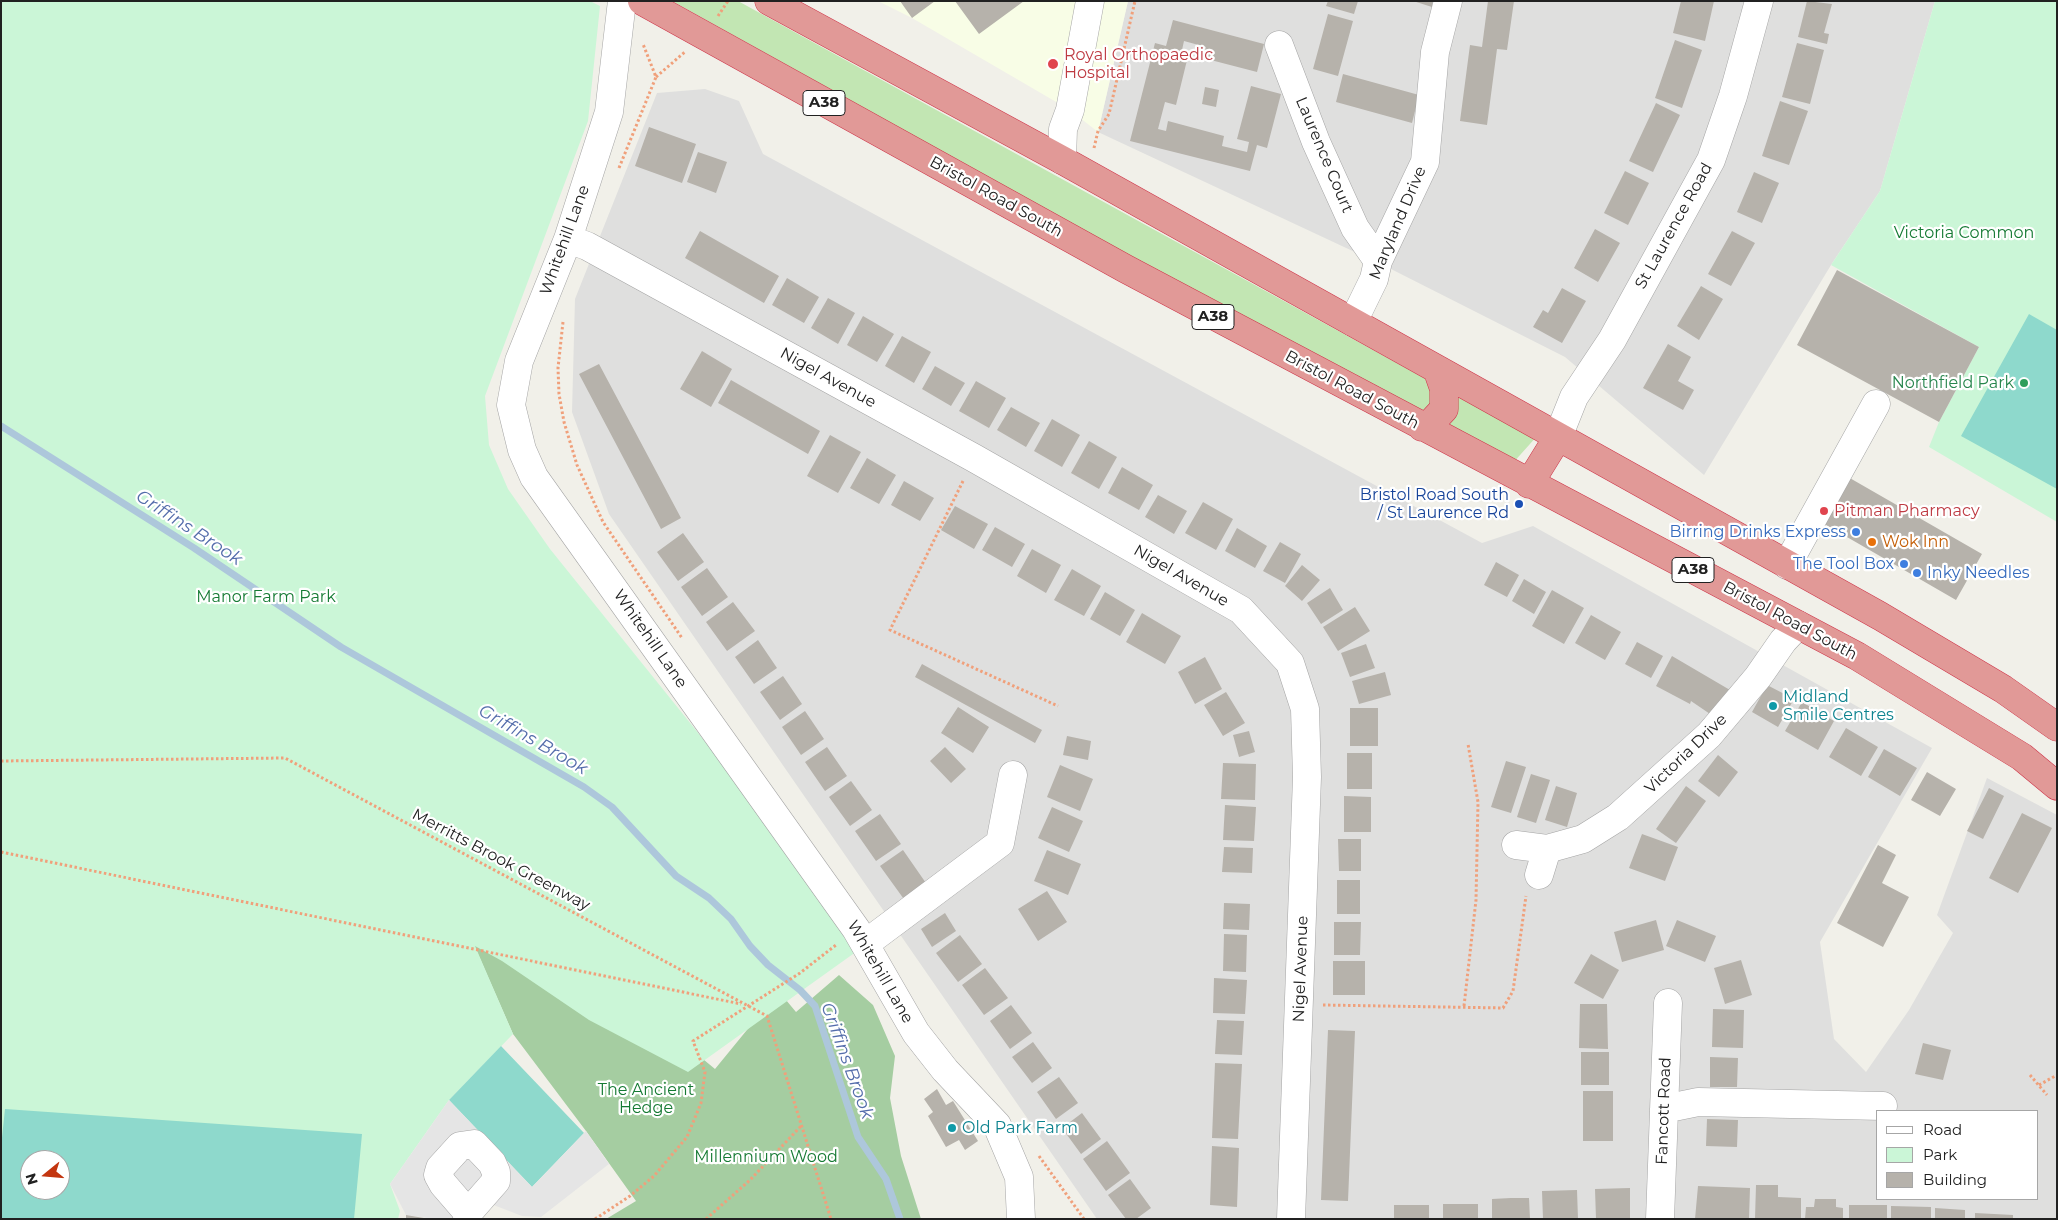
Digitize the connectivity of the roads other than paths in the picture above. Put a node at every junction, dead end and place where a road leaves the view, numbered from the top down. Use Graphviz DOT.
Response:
graph roads {
  1 [pos="622,1"];
  2 [pos="642,1"];
  3 [pos="769,1"];
  4 [pos="1090,1"];
  5 [pos="1448,1"];
  6 [pos="1759,1"];
  7 [pos="1279,45"];
  8 [pos="1062,160"];
  9 [pos="568,239"];
  10 [pos="1378,261"];
  11 [pos="1353,322"];
  12 [pos="1437,369"];
  13 [pos="1876,404"];
  14 [pos="1422,427"];
  15 [pos="1558,437"];
  16 [pos="1529,484"];
  17 [pos="1787,565"];
  18 [pos="1798,625"];
  19 [pos="2057,727"];
  20 [pos="1013,776"];
  21 [pos="2057,786"];
  22 [pos="1516,845"];
  23 [pos="860,936"];
  24 [pos="1668,1003"];
  25 [pos="1883,1106"];
  26 [pos="1664,1109"];
  27 [pos="1021,1219"];
  28 [pos="1291,1219"];
  29 [pos="1660,1219"];
  1 -- 9 [label="street, Whitehill Lane"];
  2 -- 14 [label="highway, Bristol Road South / A38"];
  3 -- 8 [label="highway"];
  4 -- 8 [label="street"];
  5 -- 10 [label="street, Maryland Drive"];
  6 -- 15 [label="street, St Laurence Road"];
  7 -- 10 [label="street, Laurence Court"];
  8 -- 11 [label="highway"];
  9 -- 23 [label="street, Whitehill Lane"];
  9 -- 28 [label="street, Nigel Avenue"];
  10 -- 11 [label="street, Maryland Drive"];
  11 -- 12 [label="highway"];
  12 -- 14 [label="highway"];
  12 -- 15 [label="highway"];
  13 -- 17 [label="street"];
  14 -- 16 [label="highway, Bristol Road South / A38"];
  15 -- 16 [label="highway"];
  15 -- 17 [label="highway"];
  16 -- 18 [label="highway, Bristol Road South / A38"];
  17 -- 19 [label="highway"];
  18 -- 21 [label="highway, Bristol Road South / A38"];
  18 -- 22 [label="street, Victoria Drive"];
  20 -- 23 [label="street"];
  23 -- 27 [label="street, Whitehill Lane"];
  24 -- 26 [label="street, Fancott Road"];
  25 -- 26 [label="street"];
  26 -- 29 [label="street, Fancott Road"];
}
